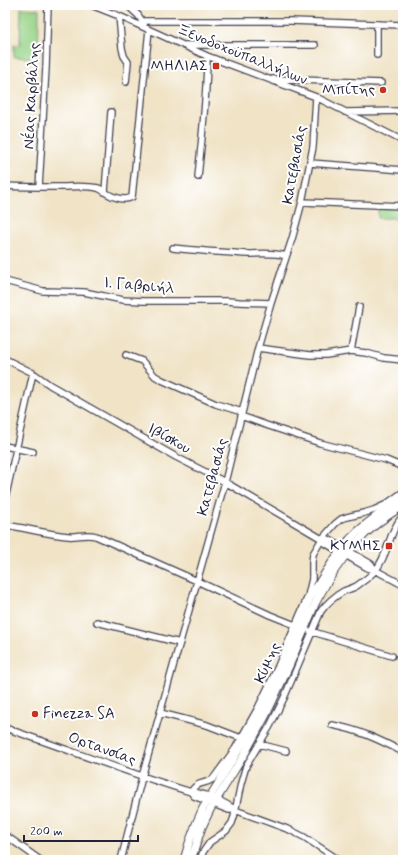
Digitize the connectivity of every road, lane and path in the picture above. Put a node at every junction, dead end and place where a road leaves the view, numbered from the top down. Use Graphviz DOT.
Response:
graph roads {
  1 [pos="48,5"];
  2 [pos="92,5"];
  3 [pos="127,5"];
  4 [pos="104,8"];
  5 [pos="119,16"];
  6 [pos="142,21"];
  7 [pos="377,24"];
  8 [pos="403,25"];
  9 [pos="148,29"];
  10 [pos="182,45"];
  11 [pos="315,45"];
  12 [pos="377,55"];
  13 [pos="207,56"];
  14 [pos="268,78"];
  15 [pos="126,82"];
  16 [pos="381,83"];
  17 [pos="316,97"];
  18 [pos="403,111"];
  19 [pos="111,112"];
  20 [pos="345,112"];
  21 [pos="403,141"];
  22 [pos="310,163"];
  23 [pos="403,170"];
  24 [pos="198,177"];
  25 [pos="5,186"];
  26 [pos="38,187"];
  27 [pos="105,192"];
  28 [pos="302,202"];
  29 [pos="403,206"];
  30 [pos="173,248"];
  31 [pos="286,256"];
  32 [pos="5,282"];
  33 [pos="271,303"];
  34 [pos="359,307"];
  35 [pos="258,348"];
  36 [pos="351,351"];
  37 [pos="126,355"];
  38 [pos="5,359"];
  39 [pos="403,360"];
  40 [pos="33,373"];
  41 [pos="242,414"];
  42 [pos="5,446"];
  43 [pos="15,449"];
  44 [pos="33,452"];
  45 [pos="403,467"];
  46 [pos="225,482"];
  47 [pos="403,492"];
  48 [pos="403,498"];
  49 [pos="5,499"];
  50 [pos="403,506"];
  51 [pos="403,516"];
  52 [pos="5,525"];
  53 [pos="322,539"];
  54 [pos="344,552"];
  55 [pos="375,570"];
  56 [pos="197,581"];
  57 [pos="403,585"];
  58 [pos="97,622"];
  59 [pos="295,625"];
  60 [pos="308,630"];
  61 [pos="180,643"];
  62 [pos="392,656"];
  63 [pos="160,713"];
  64 [pos="332,725"];
  65 [pos="5,728"];
  66 [pos="240,738"];
  67 [pos="259,744"];
  68 [pos="286,751"];
  69 [pos="403,752"];
  70 [pos="142,777"];
  71 [pos="191,792"];
  72 [pos="211,800"];
  73 [pos="236,810"];
  74 [pos="5,835"];
  75 [pos="40,860"];
  76 [pos="121,860"];
  77 [pos="184,860"];
  78 [pos="191,860"];
  79 [pos="200,860"];
  80 [pos="339,860"];
  1 -- 26 [label="street, Νέας Καρβάλης"];
  2 -- 4 [label="street, Ξενοδοχοϋπαλλήλων"];
  3 -- 6 [label="street"];
  4 -- 5 [label="street, Ξενοδοχοϋπαλλήλων"];
  5 -- 9 [label="street, Ξενοδοχοϋπαλλήλων"];
  5 -- 15 [label="street"];
  6 -- 7 [label="street"];
  6 -- 9 [label="street"];
  7 -- 8 [label="street"];
  7 -- 12 [label="street"];
  9 -- 10 [label="street, Ξενοδοχοϋπαλλήλων"];
  9 -- 27 [label="street"];
  10 -- 11 [label="street"];
  10 -- 13 [label="street, Ξενοδοχοϋπαλλήλων"];
  13 -- 14 [label="street, Ξενοδοχοϋπαλλήλων"];
  13 -- 24 [label="street"];
  14 -- 16 [label="street"];
  14 -- 17 [label="street, Ξενοδοχοϋπαλλήλων"];
  17 -- 20 [label="street, Ξενοδοχοϋπαλλήλων"];
  17 -- 22 [label="street, Κατεβασιάς"];
  18 -- 20 [label="street"];
  19 -- 27 [label="street"];
  20 -- 21 [label="street, Ξενοδοχοϋπαλλήλων"];
  22 -- 23 [label="street"];
  22 -- 28 [label="street, Κατεβασιάς"];
  25 -- 26 [label="street"];
  26 -- 27 [label="street"];
  28 -- 29 [label="street"];
  28 -- 31 [label="street, Κατεβασιάς"];
  30 -- 31 [label="street"];
  31 -- 33 [label="street, Κατεβασιάς"];
  32 -- 33 [label="street, Ι. Γαβριήλ"];
  33 -- 35 [label="street, Κατεβασιάς"];
  34 -- 36 [label="street"];
  35 -- 36 [label="street"];
  35 -- 41 [label="street, Κατεβασιάς"];
  36 -- 39 [label="street"];
  37 -- 41 [label="street"];
  38 -- 40 [label="street, Ιβίσκου"];
  40 -- 43 [label="street"];
  40 -- 46 [label="street, Ιβίσκου"];
  41 -- 45 [label="street"];
  41 -- 46 [label="street, Κατεβασιάς"];
  42 -- 43 [label="street"];
  43 -- 44 [label="street"];
  43 -- 49 [label="street"];
  46 -- 53 [label="street, Ιβίσκου"];
  46 -- 56 [label="street, Κατεβασιάς"];
  47 -- 53 [label="street"];
  48 -- 54 [label="main road, Κύμης"];
  50 -- 54 [label="main road, Κύμης"];
  51 -- 55 [label="street"];
  52 -- 56 [label="street"];
  53 -- 54 [label="street, Ιβίσκου"];
  53 -- 59 [label="street"];
  54 -- 55 [label="street, Ιβίσκου"];
  54 -- 60 [label="main road, Κύμης"];
  54 -- 72 [label="main road, Κύμης"];
  55 -- 57 [label="street, Ιβίσκου"];
  55 -- 60 [label="street"];
  56 -- 59 [label="street"];
  56 -- 61 [label="street, Κατεβασιάς"];
  58 -- 61 [label="street"];
  59 -- 66 [label="street"];
  60 -- 62 [label="street"];
  60 -- 67 [label="street"];
  60 -- 72 [label="main road, Κύμης"];
  61 -- 63 [label="street, Κατεβασιάς"];
  63 -- 66 [label="street"];
  63 -- 70 [label="street, Κατεβασιάς"];
  64 -- 69 [label="street"];
  65 -- 70 [label="street, Ορτανσίας"];
  66 -- 71 [label="street"];
  67 -- 68 [label="street"];
  67 -- 73 [label="street"];
  70 -- 71 [label="street, Ορτανσίας"];
  70 -- 76 [label="street, Κατεβασιάς"];
  71 -- 72 [label="street, Ορτανσίας"];
  72 -- 73 [label="street, Ορτανσίας"];
  72 -- 77 [label="main road, Κύμης"];
  72 -- 78 [label="main road, Κύμης"];
  73 -- 79 [label="street"];
  73 -- 80 [label="street, Ορτανσίας"];
  74 -- 75 [label="street"];
}
